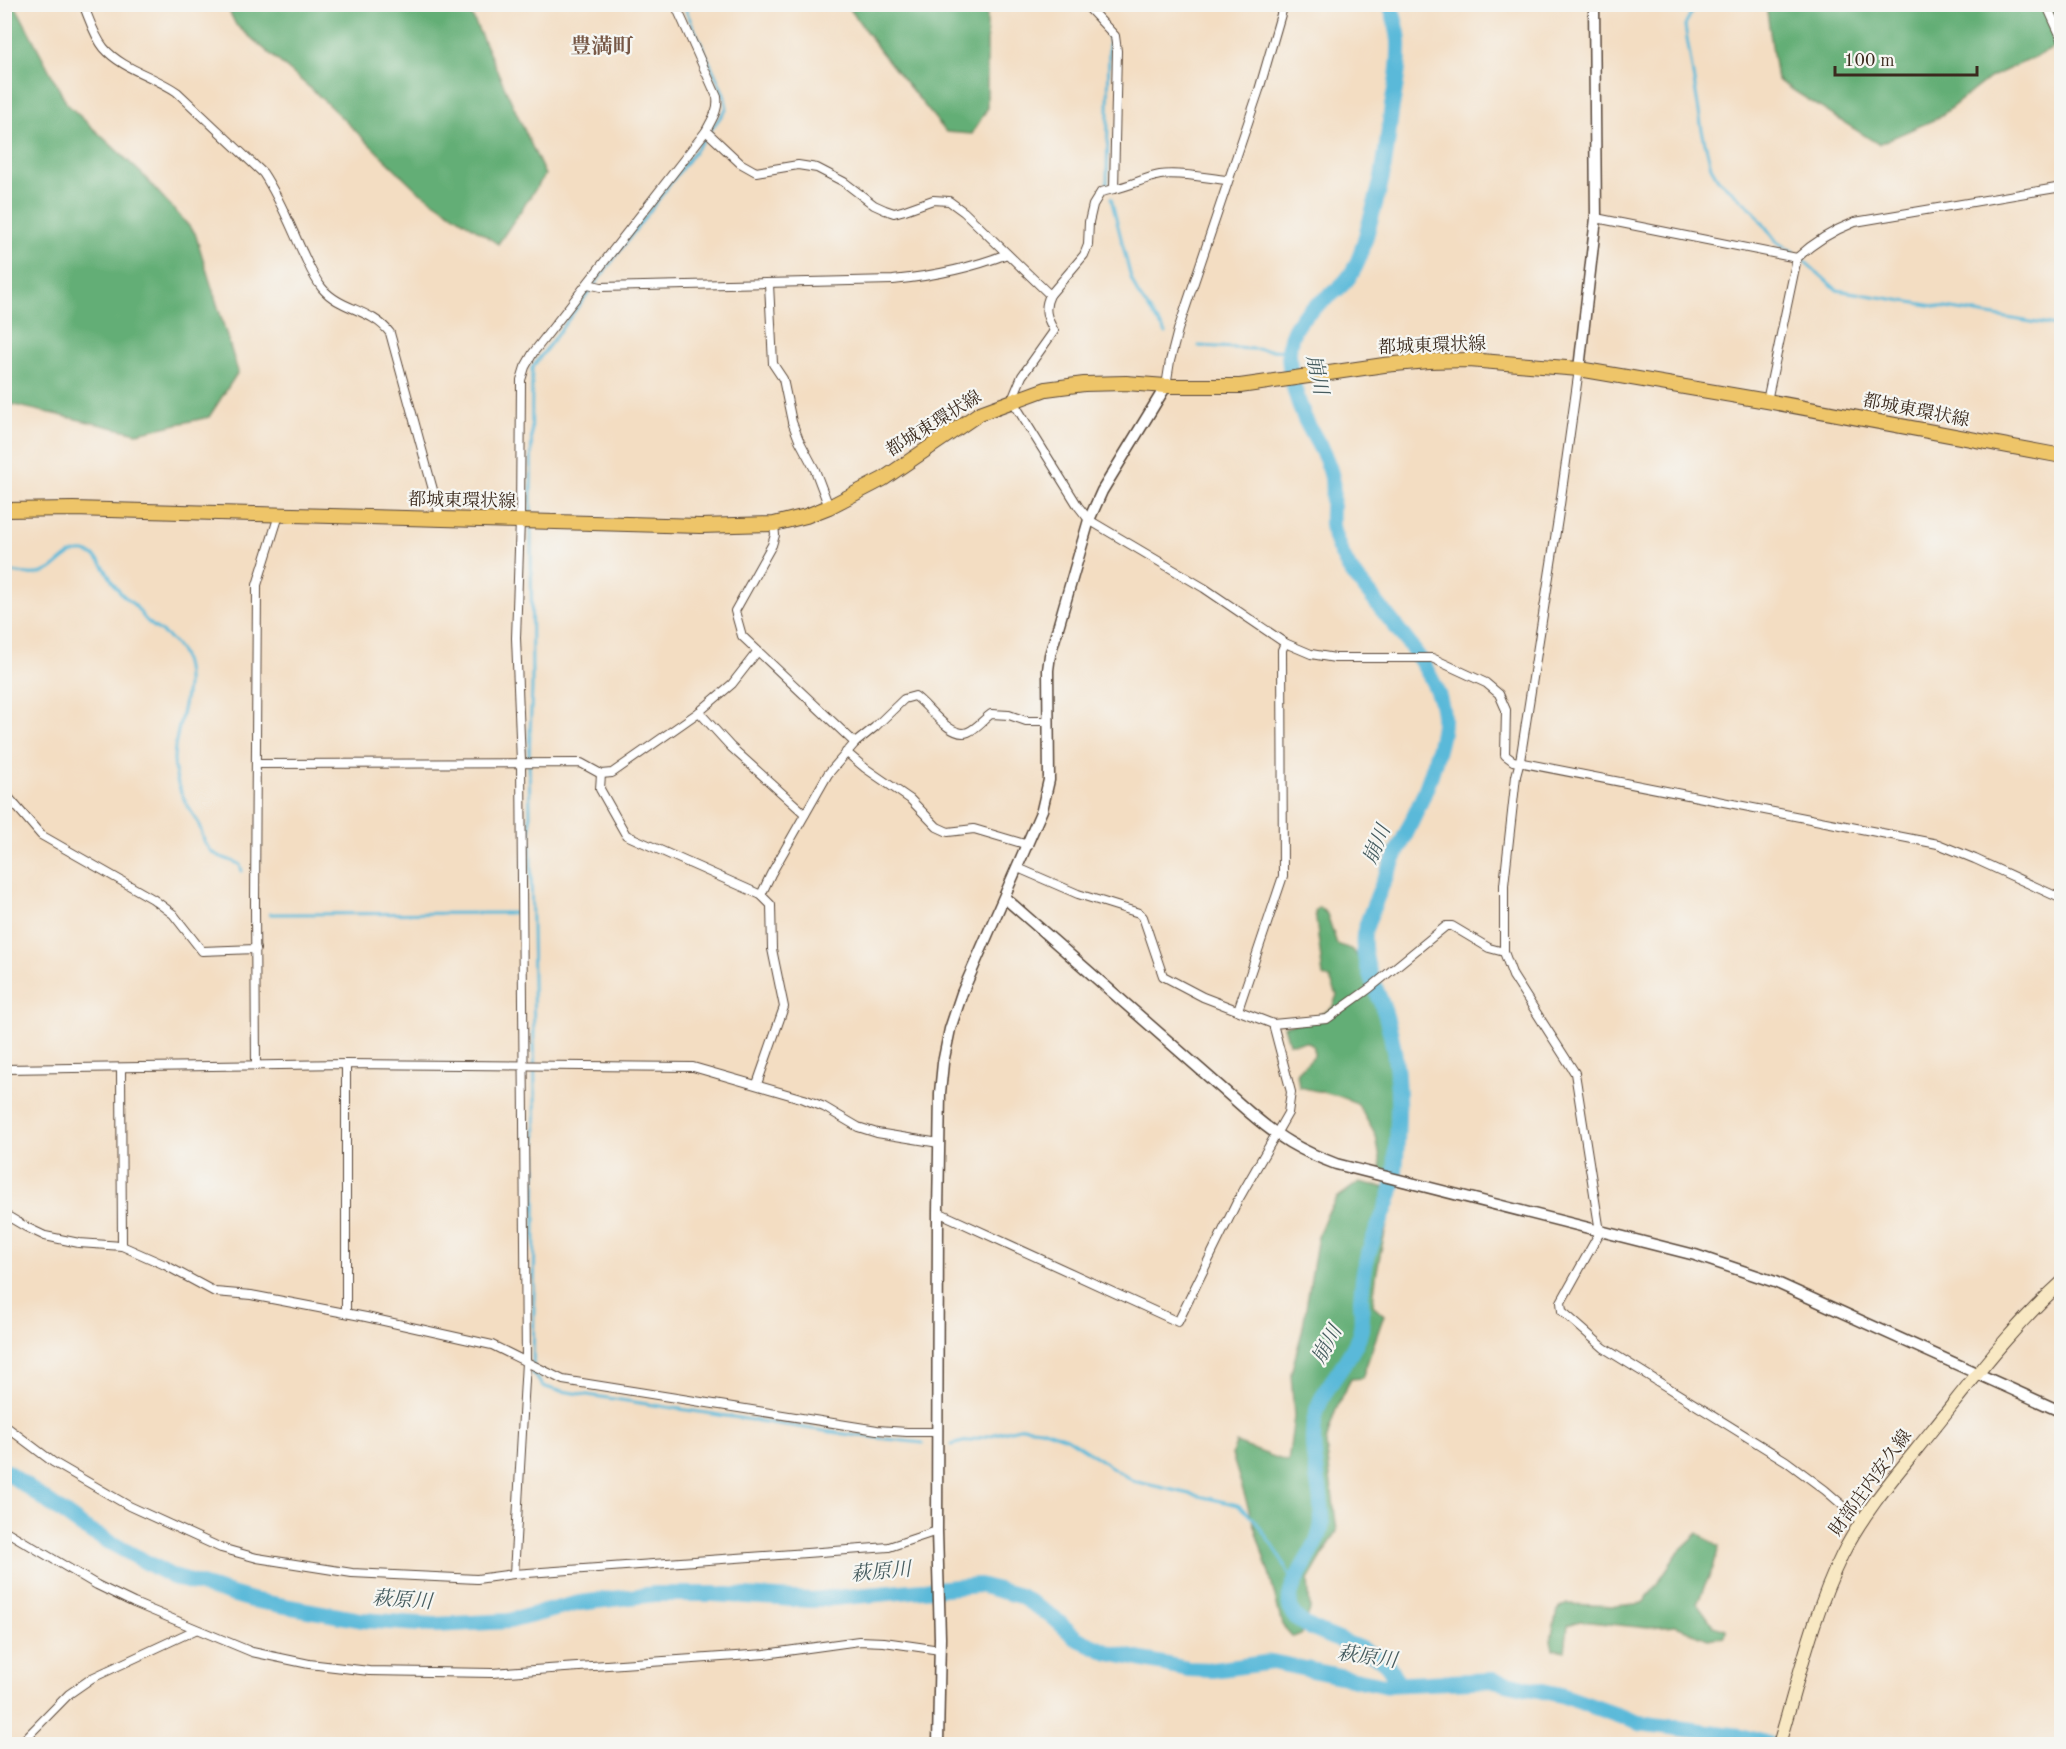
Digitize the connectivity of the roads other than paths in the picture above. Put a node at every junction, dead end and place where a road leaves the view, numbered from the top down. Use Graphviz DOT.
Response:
graph roads {
  1 [pos="83,4"];
  2 [pos="675,4"];
  3 [pos="1084,4"];
  4 [pos="1284,4"];
  5 [pos="1594,4"];
  6 [pos="2046,4"];
  7 [pos="2061,39"];
  8 [pos="706,130"];
  9 [pos="1227,180"];
  10 [pos="2061,187"];
  11 [pos="1114,189"];
  12 [pos="1596,218"];
  13 [pos="1007,254"];
  14 [pos="1797,258"];
  15 [pos="588,284"];
  16 [pos="769,284"];
  17 [pos="1050,295"];
  18 [pos="1579,369"];
  19 [pos="1167,386"];
  20 [pos="1012,400"];
  21 [pos="1767,401"];
  22 [pos="2061,456"];
  23 [pos="829,507"];
  24 [pos="4,510"];
  25 [pos="279,515"];
  26 [pos="441,519"];
  27 [pos="520,520"];
  28 [pos="1089,520"];
  29 [pos="774,524"];
  30 [pos="1285,643"];
  31 [pos="757,652"];
  32 [pos="699,712"];
  33 [pos="1049,721"];
  34 [pos="855,743"];
  35 [pos="846,752"];
  36 [pos="1520,761"];
  37 [pos="521,762"];
  38 [pos="256,764"];
  39 [pos="601,774"];
  40 [pos="4,792"];
  41 [pos="805,814"];
  42 [pos="1028,845"];
  43 [pos="1017,868"];
  44 [pos="761,895"];
  45 [pos="1005,898"];
  46 [pos="2061,899"];
  47 [pos="256,949"];
  48 [pos="1504,952"];
  49 [pos="1238,1010"];
  50 [pos="1274,1024"];
  51 [pos="346,1064"];
  52 [pos="523,1065"];
  53 [pos="256,1066"];
  54 [pos="121,1068"];
  55 [pos="4,1069"];
  56 [pos="757,1084"];
  57 [pos="1276,1135"];
  58 [pos="939,1143"];
  59 [pos="938,1212"];
  60 [pos="4,1214"];
  61 [pos="1600,1232"];
  62 [pos="122,1246"];
  63 [pos="2061,1282"];
  64 [pos="346,1313"];
  65 [pos="526,1362"];
  66 [pos="1978,1373"];
  67 [pos="2061,1412"];
  68 [pos="4,1425"];
  69 [pos="938,1432"];
  70 [pos="1862,1522"];
  71 [pos="4,1530"];
  72 [pos="937,1531"];
  73 [pos="514,1574"];
  74 [pos="195,1630"];
  75 [pos="940,1644"];
  76 [pos="20,1744"];
  77 [pos="938,1744"];
  78 [pos="1779,1744"];
  1 -- 26 [label="street"];
  2 -- 8 [label="street"];
  3 -- 11 [label="street"];
  4 -- 9 [label="street"];
  5 -- 12 [label="street"];
  6 -- 7 [label="street"];
  8 -- 13 [label="street"];
  8 -- 15 [label="street"];
  9 -- 11 [label="street"];
  9 -- 19 [label="street"];
  10 -- 14 [label="street"];
  11 -- 17 [label="street"];
  12 -- 14 [label="street"];
  12 -- 18 [label="street"];
  13 -- 16 [label="street"];
  13 -- 17 [label="street"];
  14 -- 21 [label="street"];
  15 -- 16 [label="street"];
  15 -- 27 [label="street"];
  16 -- 23 [label="street"];
  17 -- 20 [label="street"];
  18 -- 19 [label="main road, 都城東環状線"];
  18 -- 21 [label="main road, 都城東環状線"];
  18 -- 36 [label="street"];
  19 -- 20 [label="main road, 都城東環状線"];
  19 -- 28 [label="street"];
  20 -- 23 [label="main road, 都城東環状線"];
  20 -- 28 [label="street"];
  21 -- 22 [label="main road, 都城東環状線"];
  23 -- 29 [label="main road, 都城東環状線"];
  24 -- 25 [label="main road, 都城東環状線"];
  25 -- 26 [label="main road, 都城東環状線"];
  25 -- 38 [label="street"];
  26 -- 27 [label="main road, 都城東環状線"];
  27 -- 29 [label="main road, 都城東環状線"];
  27 -- 37 [label="street"];
  28 -- 30 [label="street"];
  28 -- 33 [label="street"];
  29 -- 31 [label="street"];
  30 -- 36 [label="street"];
  30 -- 49 [label="street"];
  31 -- 32 [label="street"];
  31 -- 34 [label="street"];
  32 -- 39 [label="street"];
  32 -- 41 [label="street"];
  33 -- 34 [label="street"];
  33 -- 42 [label="street"];
  34 -- 35 [label="street"];
  35 -- 41 [label="street"];
  35 -- 42 [label="street"];
  36 -- 46 [label="street"];
  36 -- 48 [label="street"];
  37 -- 38 [label="street"];
  37 -- 39 [label="street"];
  37 -- 52 [label="street"];
  38 -- 47 [label="street"];
  39 -- 44 [label="street"];
  40 -- 47 [label="street"];
  41 -- 44 [label="street"];
  42 -- 43 [label="street"];
  43 -- 45 [label="street"];
  43 -- 49 [label="street"];
  44 -- 56 [label="street"];
  45 -- 57 [label="street"];
  45 -- 58 [label="street"];
  47 -- 53 [label="street"];
  48 -- 50 [label="street"];
  48 -- 61 [label="street"];
  49 -- 50 [label="street"];
  50 -- 57 [label="street"];
  51 -- 52 [label="street"];
  51 -- 53 [label="street"];
  51 -- 64 [label="street"];
  52 -- 56 [label="street"];
  52 -- 65 [label="street"];
  53 -- 54 [label="street"];
  54 -- 55 [label="street"];
  54 -- 62 [label="street"];
  56 -- 58 [label="street"];
  57 -- 59 [label="street"];
  57 -- 61 [label="street"];
  58 -- 59 [label="street"];
  59 -- 69 [label="street"];
  60 -- 62 [label="street"];
  61 -- 66 [label="street"];
  61 -- 70 [label="street"];
  62 -- 64 [label="street"];
  63 -- 66 [label="main road, 財部庄内安久線"];
  64 -- 65 [label="street"];
  65 -- 69 [label="street"];
  65 -- 73 [label="street"];
  66 -- 67 [label="street"];
  66 -- 70 [label="main road, 財部庄内安久線"];
  68 -- 73 [label="street"];
  69 -- 72 [label="street"];
  70 -- 78 [label="main road, 財部庄内安久線"];
  71 -- 74 [label="street"];
  72 -- 73 [label="street"];
  72 -- 75 [label="street"];
  74 -- 75 [label="street"];
  74 -- 76 [label="street"];
  75 -- 77 [label="street"];
}
